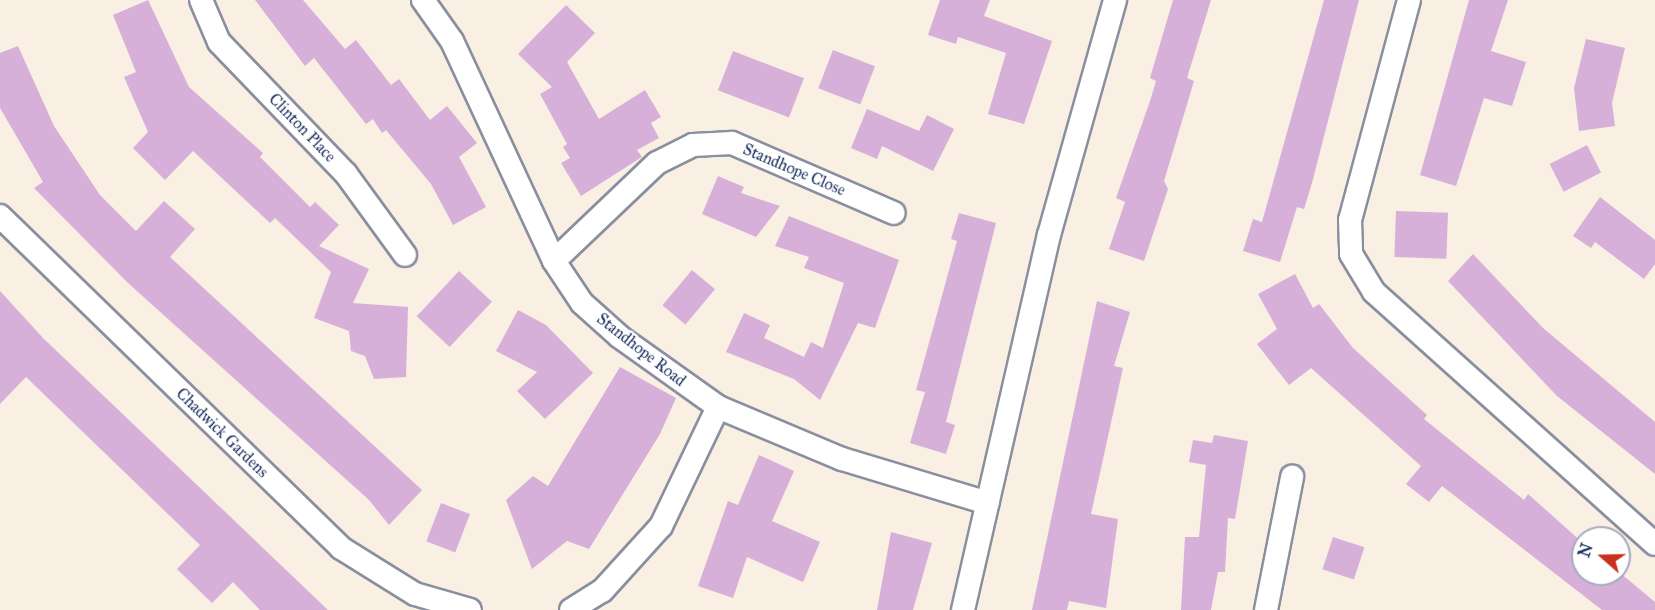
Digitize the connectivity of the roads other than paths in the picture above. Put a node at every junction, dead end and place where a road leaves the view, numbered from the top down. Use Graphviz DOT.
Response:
graph roads {
  1 [pos="201,0"];
  2 [pos="423,0"];
  3 [pos="1115,0"];
  4 [pos="1408,0"];
  5 [pos="894,213"];
  6 [pos="0,216"];
  7 [pos="405,255"];
  8 [pos="554,261"];
  9 [pos="718,407"];
  10 [pos="1292,477"];
  11 [pos="988,502"];
  12 [pos="1655,544"];
  13 [pos="470,610"];
  14 [pos="571,610"];
  15 [pos="963,610"];
  16 [pos="1266,610"];
  1 -- 7 [label="street, Clinton Place"];
  2 -- 8 [label="street, Standhope Road"];
  3 -- 11 [label="street"];
  4 -- 12 [label="street"];
  5 -- 8 [label="street, Standhope Close"];
  6 -- 13 [label="street, Chadwick Gardens"];
  8 -- 9 [label="street, Standhope Road"];
  9 -- 11 [label="street, Standhope Road"];
  9 -- 14 [label="street"];
  10 -- 16 [label="street"];
  11 -- 15 [label="street"];
}
